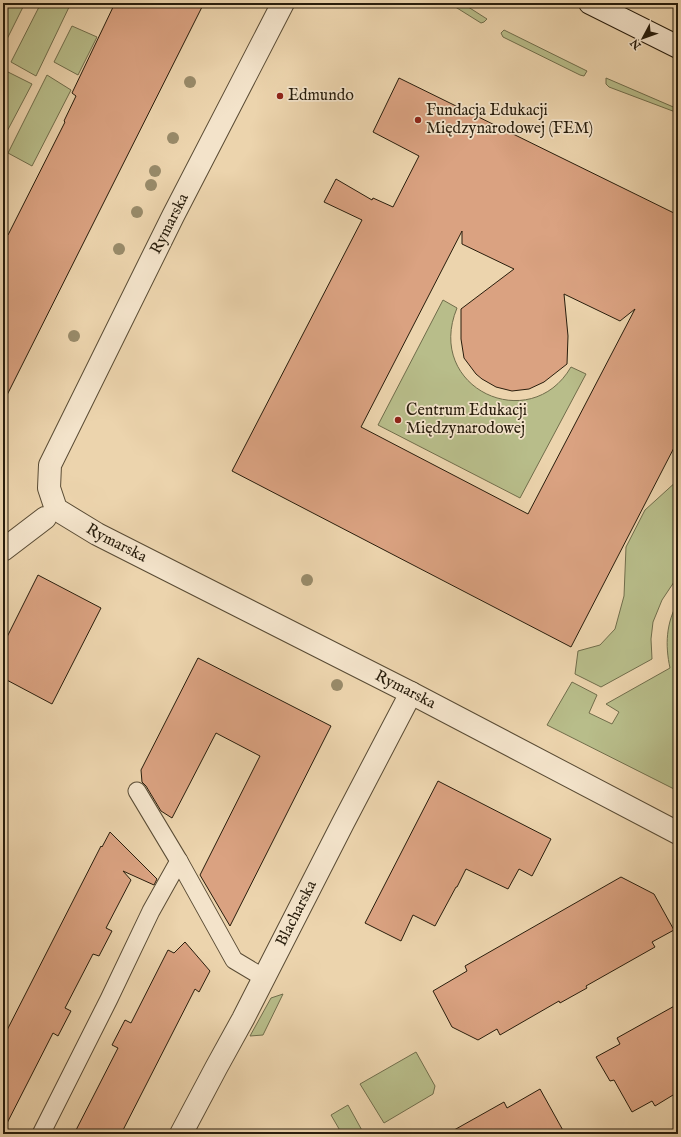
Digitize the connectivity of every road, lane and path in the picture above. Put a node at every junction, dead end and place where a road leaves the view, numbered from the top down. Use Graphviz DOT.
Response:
graph roads {
  1 [pos="283,3"];
  2 [pos="590,3"];
  3 [pos="678,47"];
  4 [pos="50,514"];
  5 [pos="3,550"];
  6 [pos="411,693"];
  7 [pos="137,791"];
  8 [pos="678,833"];
  9 [pos="179,861"];
  10 [pos="264,978"];
  11 [pos="41,1134"];
  12 [pos="181,1134"];
  1 -- 4 [label="street, Rymarska"];
  2 -- 3 [label="street"];
  4 -- 5 [label="street"];
  4 -- 6 [label="street, Rymarska"];
  6 -- 8 [label="street, Rymarska"];
  6 -- 10 [label="street, Blacharska"];
  7 -- 9 [label="lane"];
  9 -- 10 [label="lane"];
  9 -- 11 [label="lane"];
  10 -- 12 [label="street, Blacharska"];
}
